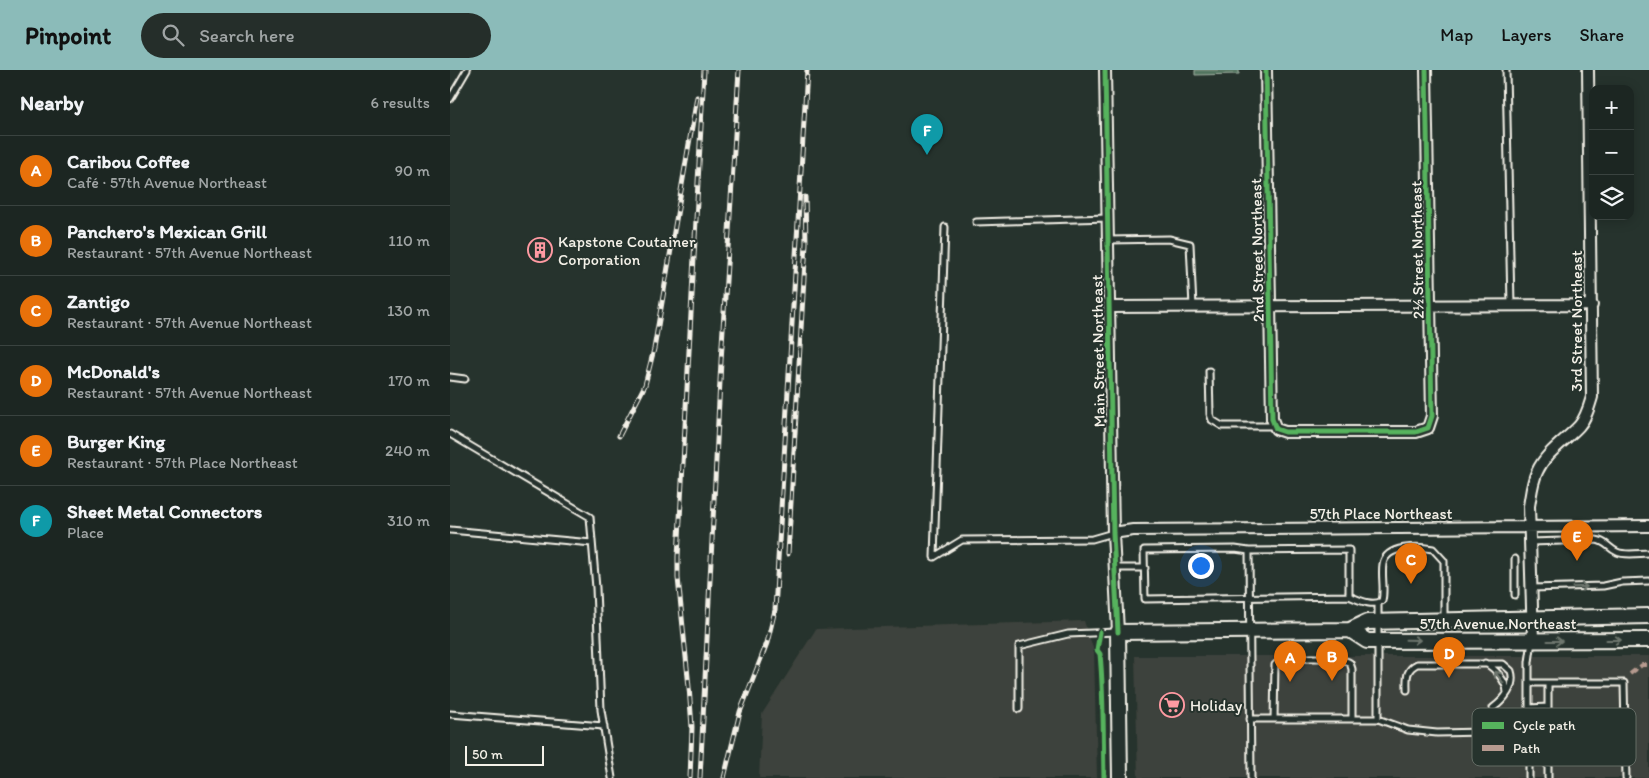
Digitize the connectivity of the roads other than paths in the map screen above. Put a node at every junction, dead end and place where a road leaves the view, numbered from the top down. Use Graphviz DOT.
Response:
graph roads {
  1 [pos="467,70"];
  2 [pos="1104,70"];
  3 [pos="1266,70"];
  4 [pos="1426,70"];
  5 [pos="1506,70"];
  6 [pos="1588,70"];
  7 [pos="450,99"];
  8 [pos="1108,218"];
  9 [pos="976,222"];
  10 [pos="946,227"];
  11 [pos="1108,240"];
  12 [pos="1430,305"];
  13 [pos="1511,305"];
  14 [pos="1592,305"];
  15 [pos="1109,307"];
  16 [pos="1193,307"];
  17 [pos="1270,307"];
  18 [pos="1210,371"];
  19 [pos="450,377"];
  20 [pos="465,379"];
  21 [pos="1275,427"];
  22 [pos="450,434"];
  23 [pos="1649,526"];
  24 [pos="1530,527"];
  25 [pos="450,530"];
  26 [pos="1113,533"];
  27 [pos="1530,542"];
  28 [pos="592,543"];
  29 [pos="1249,551"];
  30 [pos="1649,553"];
  31 [pos="1515,558"];
  32 [pos="1115,568"];
  33 [pos="1145,568"];
  34 [pos="1649,581"];
  35 [pos="1532,588"];
  36 [pos="1515,595"];
  37 [pos="1249,596"];
  38 [pos="1349,596"];
  39 [pos="1378,603"];
  40 [pos="1649,616"];
  41 [pos="1533,617"];
  42 [pos="1444,619"];
  43 [pos="1378,621"];
  44 [pos="1350,630"];
  45 [pos="1249,631"];
  46 [pos="1118,632"];
  47 [pos="1378,640"];
  48 [pos="1649,640"];
  49 [pos="1532,641"];
  50 [pos="1485,663"];
  51 [pos="1528,683"];
  52 [pos="1548,683"];
  53 [pos="1407,690"];
  54 [pos="1508,694"];
  55 [pos="1548,707"];
  56 [pos="1493,708"];
  57 [pos="1529,708"];
  58 [pos="1625,708"];
  59 [pos="1019,709"];
  60 [pos="450,714"];
  61 [pos="1250,718"];
  62 [pos="1352,718"];
  63 [pos="1378,718"];
  64 [pos="1274,719"];
  65 [pos="604,726"];
  66 [pos="1472,733"];
  67 [pos="612,778"];
  68 [pos="1120,778"];
  69 [pos="1251,778"];
  1 -- 7 [label="lane"];
  2 -- 8 [label="street, Main Street Northeast"];
  3 -- 17 [label="street, 2nd Street Northeast"];
  4 -- 12 [label="street, 2½ Street Northeast"];
  5 -- 13 [label="lane"];
  6 -- 14 [label="street, 3rd Street Northeast"];
  8 -- 9 [label="lane"];
  8 -- 11 [label="street, Main Street Northeast"];
  10 -- 26 [label="lane"];
  11 -- 15 [label="street, Main Street Northeast"];
  11 -- 16 [label="lane"];
  12 -- 13 [label="street"];
  12 -- 17 [label="street"];
  12 -- 21 [label="street, 2½ Street Northeast"];
  13 -- 14 [label="street"];
  14 -- 24 [label="street, 3rd Street Northeast"];
  15 -- 16 [label="street"];
  15 -- 26 [label="street, Main Street Northeast"];
  16 -- 17 [label="street"];
  17 -- 21 [label="street, 2nd Street Northeast"];
  18 -- 21 [label="lane"];
  19 -- 20 [label="lane"];
  22 -- 28 [label="lane"];
  23 -- 24 [label="street, 57th Place Northeast"];
  24 -- 26 [label="street, 57th Place Northeast"];
  24 -- 27 [label="street, 3rd Street Northeast"];
  25 -- 28 [label="lane"];
  26 -- 32 [label="street, Main Street Northeast"];
  27 -- 30 [label="lane"];
  27 -- 35 [label="street, 3rd Street Northeast"];
  28 -- 65 [label="lane"];
  29 -- 33 [label="lane"];
  29 -- 37 [label="lane"];
  29 -- 38 [label="lane"];
  31 -- 36 [label="lane"];
  32 -- 33 [label="lane"];
  32 -- 46 [label="street, Main Street Northeast"];
  33 -- 37 [label="lane"];
  35 -- 34 [label="lane, one-way"];
  35 -- 41 [label="street, 3rd Street Northeast"];
  37 -- 38 [label="lane"];
  37 -- 45 [label="lane"];
  38 -- 39 [label="lane"];
  39 -- 42 [label="lane"];
  39 -- 43 [label="lane"];
  40 -- 41 [label="street, 57th Avenue Northeast"];
  41 -- 42 [label="street, 57th Avenue Northeast"];
  41 -- 49 [label="street, 3rd Street Northeast"];
  42 -- 43 [label="street, 57th Avenue Northeast"];
  43 -- 44 [label="street, 57th Avenue Northeast"];
  43 -- 47 [label="lane"];
  44 -- 45 [label="street, 57th Avenue Northeast"];
  44 -- 47 [label="street, 57th Avenue Northeast"];
  45 -- 46 [label="street, 57th Avenue Northeast"];
  45 -- 61 [label="lane"];
  46 -- 59 [label="lane"];
  46 -- 68 [label="street, Main Street Northeast"];
  47 -- 49 [label="street, 57th Avenue Northeast, one-way"];
  47 -- 63 [label="lane"];
  49 -- 48 [label="street, 57th Avenue Northeast, one-way"];
  49 -- 51 [label="lane"];
  50 -- 53 [label="lane"];
  54 -- 50 [label="lane, one-way"];
  50 -- 54 [label="lane"];
  51 -- 52 [label="lane"];
  51 -- 57 [label="lane"];
  52 -- 55 [label="lane"];
  52 -- 58 [label="lane"];
  54 -- 56 [label="lane"];
  55 -- 57 [label="lane"];
  60 -- 65 [label="lane"];
  61 -- 64 [label="lane"];
  61 -- 69 [label="lane"];
  62 -- 63 [label="lane"];
  62 -- 64 [label="lane"];
  62 -- 64 [label="lane"];
  63 -- 66 [label="lane"];
  65 -- 67 [label="lane"];
}
